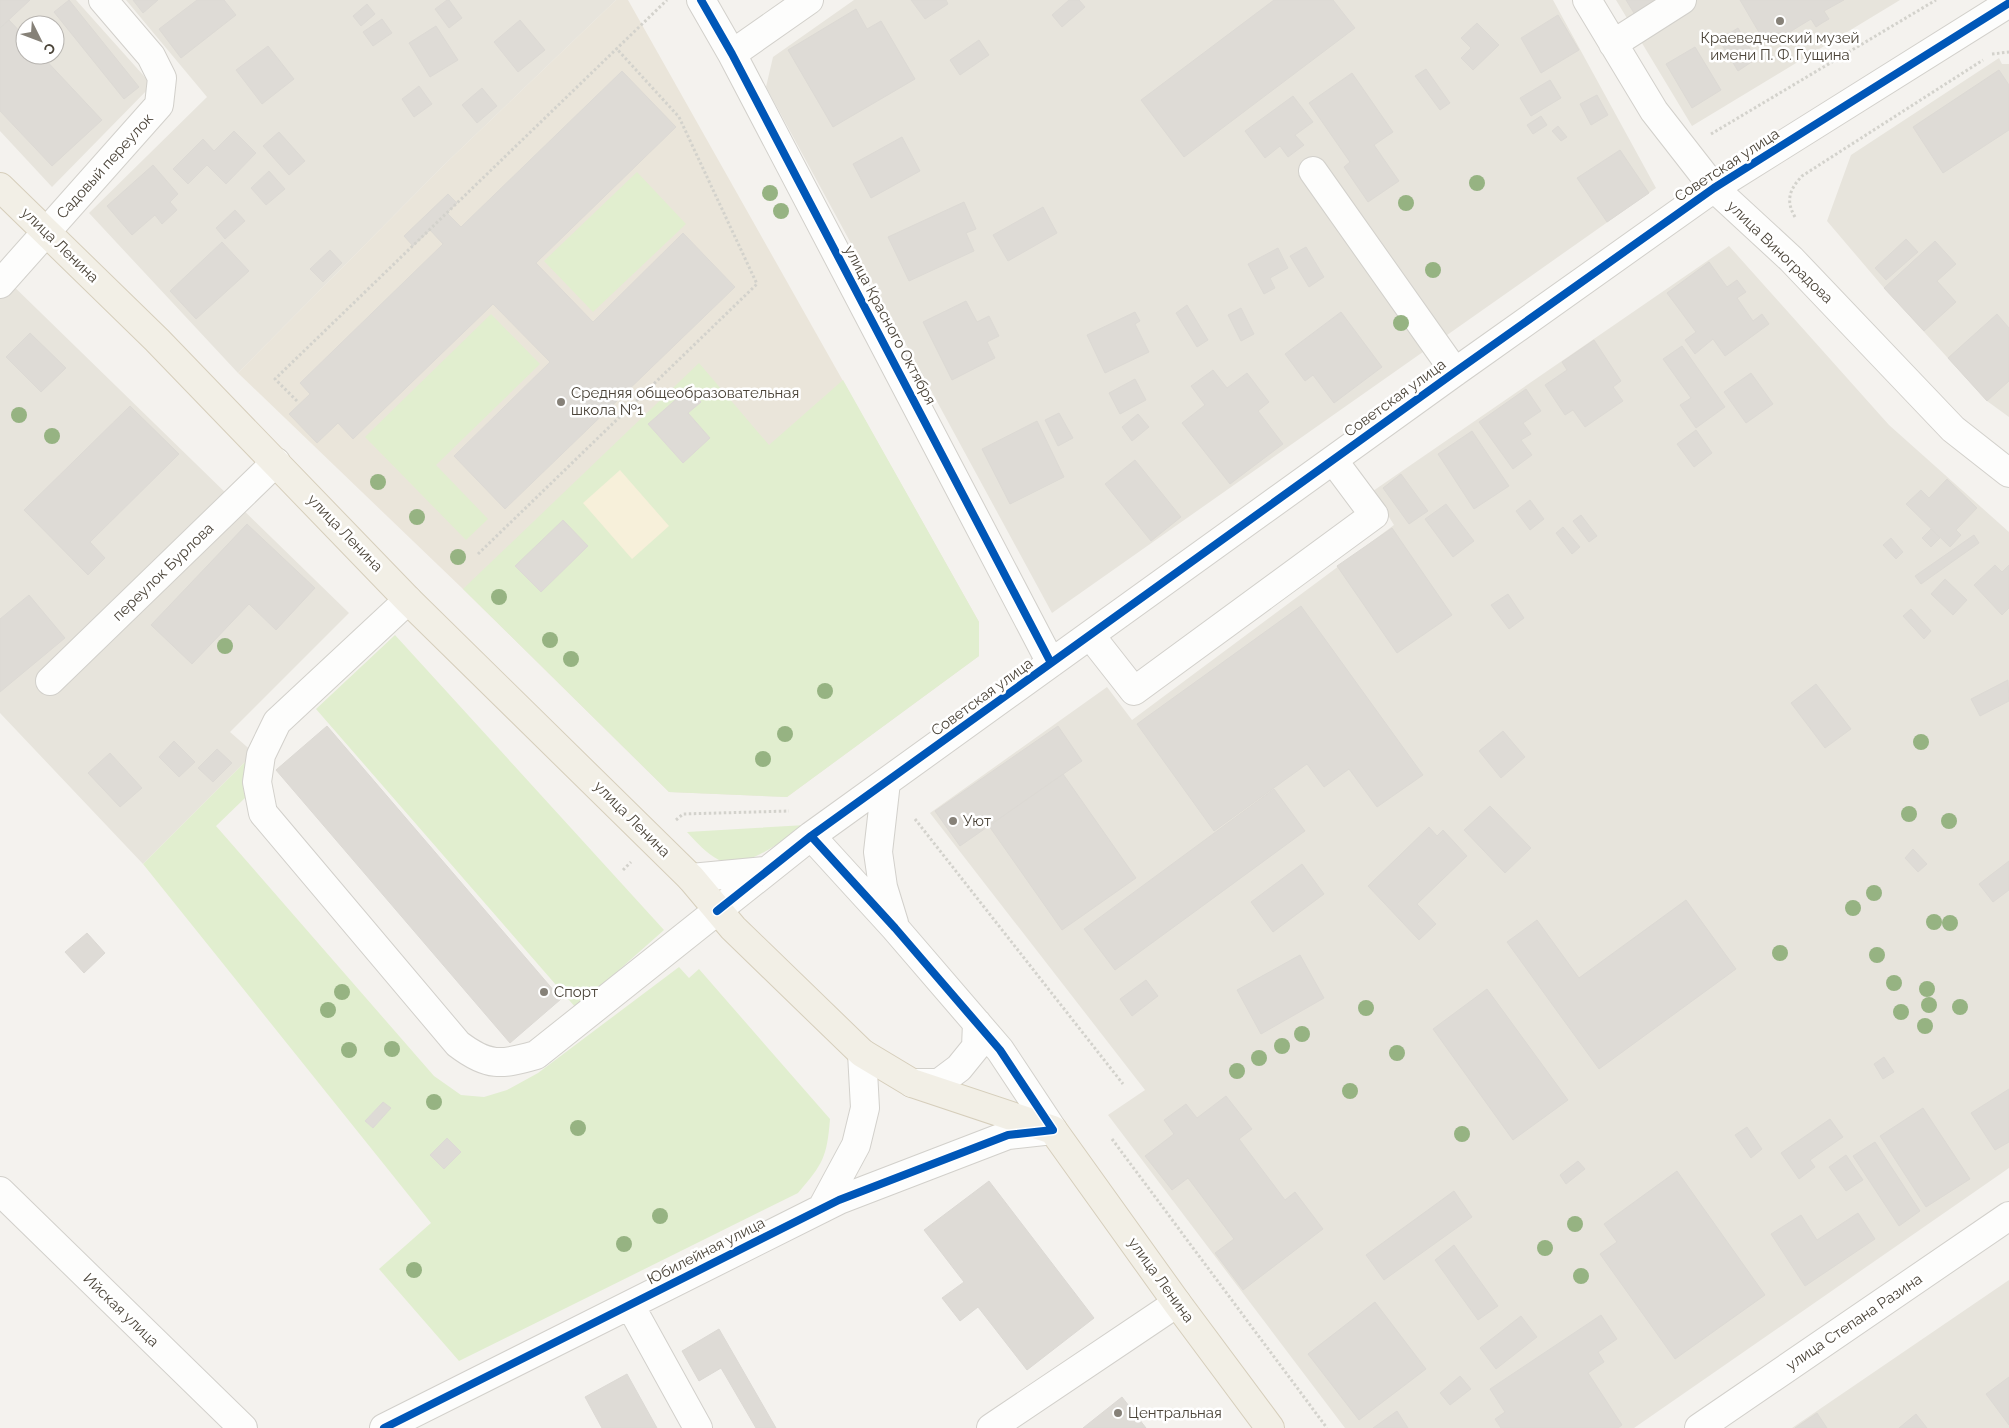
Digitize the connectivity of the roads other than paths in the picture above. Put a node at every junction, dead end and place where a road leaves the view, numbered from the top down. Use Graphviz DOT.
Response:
graph roads {
  1 [pos="103,0"];
  2 [pos="702,0"];
  3 [pos="809,0"];
  4 [pos="1587,0"];
  5 [pos="1682,0"];
  6 [pos="2009,3"];
  7 [pos="1613,44"];
  8 [pos="732,54"];
  9 [pos="1313,171"];
  10 [pos="0,187"];
  11 [pos="1714,188"];
  12 [pos="47,231"];
  13 [pos="0,284"];
  14 [pos="1455,372"];
  15 [pos="1332,460"];
  16 [pos="276,462"];
  17 [pos="2009,473"];
  18 [pos="408,600"];
  19 [pos="1090,635"];
  20 [pos="1052,663"];
  21 [pos="50,681"];
  22 [pos="886,782"];
  23 [pos="811,836"];
  24 [pos="766,871"];
  25 [pos="691,878"];
  26 [pos="717,911"];
  27 [pos="895,928"];
  28 [pos="977,1024"];
  29 [pos="862,1053"];
  30 [pos="912,1083"];
  31 [pos="1053,1130"];
  32 [pos="0,1191"];
  33 [pos="822,1208"];
  34 [pos="2009,1216"];
  35 [pos="1177,1303"];
  36 [pos="630,1305"];
  37 [pos="243,1428"];
  38 [pos="384,1428"];
  39 [pos="698,1428"];
  40 [pos="991,1428"];
  41 [pos="1270,1428"];
  42 [pos="1698,1428"];
  1 -- 12 [label="street, Садовый переулок"];
  2 -- 8 [label="street, улица Красного Октября"];
  3 -- 8 [label="street"];
  4 -- 7 [label="street, улица Виноградова"];
  5 -- 7 [label="street"];
  6 -- 11 [label="street, Советская улица"];
  7 -- 11 [label="street, улица Виноградова"];
  8 -- 20 [label="street, улица Красного Октября"];
  9 -- 14 [label="street"];
  10 -- 12 [label="main road, улица Ленина"];
  11 -- 14 [label="street, Советская улица"];
  11 -- 17 [label="street, улица Виноградова"];
  12 -- 13 [label="street, Садовый переулок"];
  12 -- 16 [label="main road, улица Ленина"];
  14 -- 15 [label="street, Советская улица"];
  15 -- 19 [label="street, Советская улица"];
  15 -- 19 [label="street"];
  16 -- 18 [label="main road, улица Ленина"];
  16 -- 21 [label="street, переулок Бурлова"];
  18 -- 25 [label="main road, улица Ленина"];
  18 -- 26 [label="street, Советская улица"];
  19 -- 20 [label="street, Советская улица"];
  20 -- 22 [label="street, Советская улица"];
  22 -- 23 [label="street, Советская улица"];
  22 -- 27 [label="street"];
  23 -- 24 [label="street, Советская улица"];
  23 -- 27 [label="street"];
  24 -- 25 [label="street"];
  24 -- 26 [label="street, Советская улица"];
  25 -- 26 [label="main road, улица Ленина"];
  26 -- 29 [label="main road, улица Ленина"];
  27 -- 28 [label="street"];
  28 -- 30 [label="street"];
  28 -- 31 [label="street"];
  29 -- 30 [label="main road, улица Ленина"];
  29 -- 33 [label="street"];
  30 -- 31 [label="main road, улица Ленина"];
  31 -- 33 [label="street, Юбилейная улица"];
  31 -- 35 [label="main road, улица Ленина"];
  32 -- 37 [label="street, Ийская улица"];
  33 -- 36 [label="street, Юбилейная улица"];
  34 -- 42 [label="street, улица Степана Разина"];
  35 -- 40 [label="street"];
  35 -- 41 [label="main road, улица Ленина"];
  36 -- 38 [label="street, Юбилейная улица"];
  36 -- 39 [label="street"];
}
